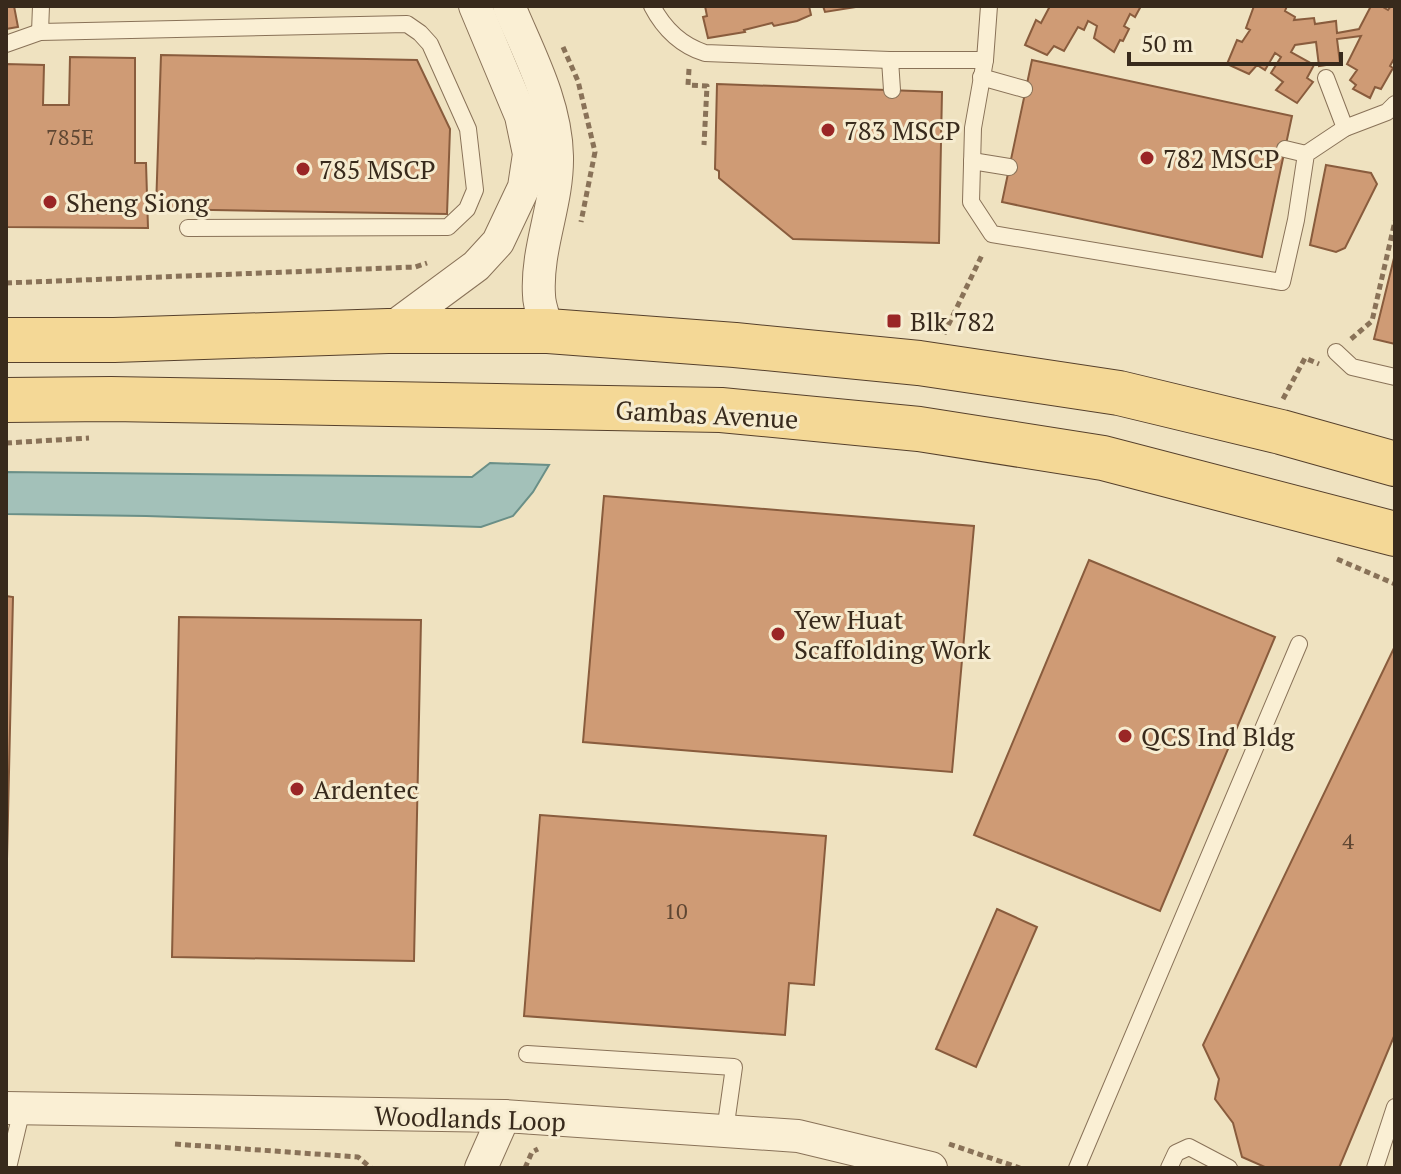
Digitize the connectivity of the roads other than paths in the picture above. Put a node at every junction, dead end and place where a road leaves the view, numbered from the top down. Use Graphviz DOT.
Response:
graph roads {
  1 [pos="41,6"];
  2 [pos="475,6"];
  3 [pos="509,6"];
  4 [pos="652,6"];
  5 [pos="989,6"];
  6 [pos="40,32"];
  7 [pos="6,44"];
  8 [pos="890,60"];
  9 [pos="985,60"];
  10 [pos="981,77"];
  11 [pos="1326,78"];
  12 [pos="1024,89"];
  13 [pos="892,90"];
  14 [pos="1395,104"];
  15 [pos="1345,128"];
  16 [pos="1285,149"];
  17 [pos="1306,154"];
  18 [pos="972,161"];
  19 [pos="1009,167"];
  20 [pos="188,228"];
  21 [pos="388,331"];
  22 [pos="548,331"];
  23 [pos="6,340"];
  24 [pos="1336,352"];
  25 [pos="1395,377"];
  26 [pos="6,400"];
  27 [pos="1395,464"];
  28 [pos="1395,534"];
  29 [pos="1299,644"];
  30 [pos="527,1054"];
  31 [pos="1395,1107"];
  32 [pos="14,1108"];
  33 [pos="504,1116"];
  34 [pos="725,1131"];
  35 [pos="914,1166"];
  36 [pos="8,1168"];
  37 [pos="481,1168"];
  38 [pos="1077,1168"];
  39 [pos="1169,1168"];
  40 [pos="1229,1168"];
  41 [pos="1375,1168"];
  1 -- 6 [label="lane"];
  2 -- 21 [label="street"];
  3 -- 22 [label="street"];
  4 -- 8 [label="lane"];
  5 -- 9 [label="lane"];
  6 -- 7 [label="lane"];
  6 -- 20 [label="lane"];
  8 -- 9 [label="lane"];
  8 -- 13 [label="lane"];
  9 -- 10 [label="lane"];
  10 -- 12 [label="lane"];
  10 -- 18 [label="lane"];
  11 -- 15 [label="lane"];
  14 -- 15 [label="lane"];
  15 -- 17 [label="lane"];
  16 -- 17 [label="lane"];
  17 -- 18 [label="lane"];
  18 -- 19 [label="lane"];
  21 -- 22 [label="main road"];
  21 -- 23 [label="main road"];
  22 -- 27 [label="main road"];
  24 -- 25 [label="lane"];
  26 -- 28 [label="main road, Gambas Avenue"];
  29 -- 38 [label="lane"];
  30 -- 34 [label="lane"];
  31 -- 41 [label="lane"];
  32 -- 33 [label="street, Woodlands Loop"];
  32 -- 36 [label="lane"];
  33 -- 34 [label="street, Woodlands Loop"];
  33 -- 37 [label="street"];
  34 -- 35 [label="street, Woodlands Loop"];
  39 -- 40 [label="lane"];
}
